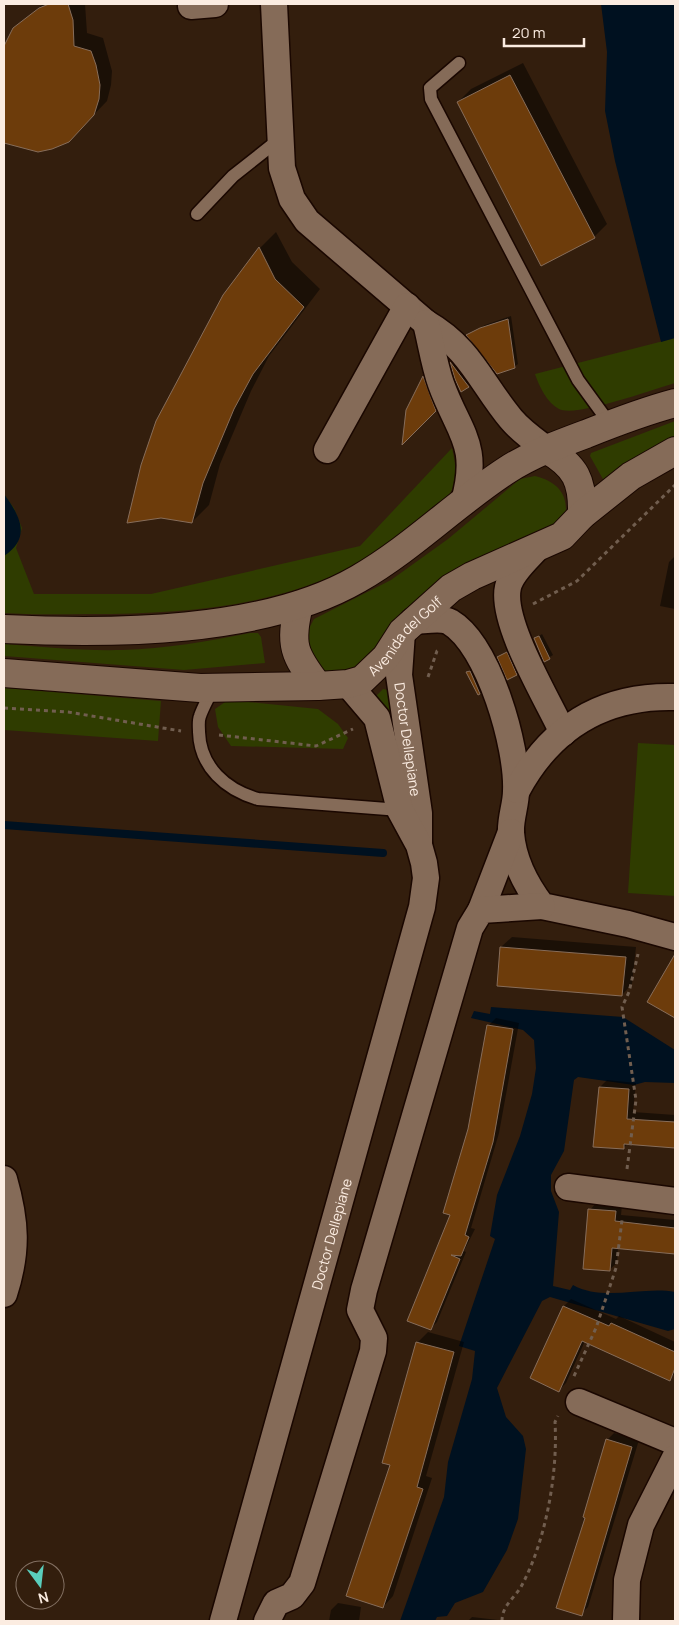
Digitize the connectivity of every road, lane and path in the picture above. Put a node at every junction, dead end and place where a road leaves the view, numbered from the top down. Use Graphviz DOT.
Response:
graph roads {
  1 [pos="274,4"];
  2 [pos="459,63"];
  3 [pos="281,138"];
  4 [pos="197,214"];
  5 [pos="407,306"];
  6 [pos="426,323"];
  7 [pos="675,403"];
  8 [pos="610,424"];
  9 [pos="546,449"];
  10 [pos="327,450"];
  11 [pos="675,451"];
  12 [pos="675,485"];
  13 [pos="464,502"];
  14 [pos="582,515"];
  15 [pos="535,550"];
  16 [pos="299,605"];
  17 [pos="510,616"];
  18 [pos="407,627"];
  19 [pos="4,629"];
  20 [pos="468,637"];
  21 [pos="4,673"];
  22 [pos="427,678"];
  23 [pos="348,684"];
  24 [pos="318,686"];
  25 [pos="213,688"];
  26 [pos="675,697"];
  27 [pos="563,733"];
  28 [pos="517,790"];
  29 [pos="400,810"];
  30 [pos="511,832"];
  31 [pos="419,845"];
  32 [pos="542,906"];
  33 [pos="482,910"];
  34 [pos="644,928"];
  35 [pos="675,937"];
  36 [pos="636,1100"];
  37 [pos="4,1179"];
  38 [pos="568,1187"];
  39 [pos="675,1201"];
  40 [pos="612,1280"];
  41 [pos="4,1294"];
  42 [pos="570,1399"];
  43 [pos="675,1442"];
  44 [pos="675,1458"];
  45 [pos="223,1621"];
  46 [pos="267,1621"];
  47 [pos="502,1621"];
  48 [pos="626,1621"];
  1 -- 3 [label="street"];
  2 -- 8 [label="lane"];
  3 -- 4 [label="lane"];
  3 -- 5 [label="street"];
  5 -- 6 [label="street"];
  5 -- 10 [label="street"];
  6 -- 9 [label="street"];
  6 -- 13 [label="street"];
  7 -- 8 [label="street"];
  8 -- 9 [label="street"];
  9 -- 13 [label="street"];
  9 -- 14 [label="street"];
  11 -- 14 [label="street, Avenida del Golf"];
  12 -- 17 [label="path"];
  13 -- 16 [label="street"];
  14 -- 15 [label="street, Avenida del Golf"];
  15 -- 17 [label="street"];
  15 -- 18 [label="street, Avenida del Golf"];
  16 -- 19 [label="street"];
  16 -- 24 [label="street"];
  17 -- 27 [label="street"];
  18 -- 20 [label="street"];
  18 -- 23 [label="street, Avenida del Golf"];
  18 -- 31 [label="street, Doctor Dellepiane"];
  20 -- 22 [label="path"];
  20 -- 28 [label="street"];
  21 -- 25 [label="street, Avenida del Golf"];
  23 -- 24 [label="street, Avenida del Golf"];
  23 -- 29 [label="street, Doctor Dellepiane"];
  24 -- 25 [label="street, Avenida del Golf"];
  25 -- 29 [label="lane"];
  26 -- 27 [label="street"];
  27 -- 28 [label="street"];
  28 -- 30 [label="street"];
  29 -- 31 [label="street, Doctor Dellepiane"];
  30 -- 32 [label="street"];
  30 -- 33 [label="street"];
  31 -- 45 [label="street, Doctor Dellepiane"];
  32 -- 33 [label="street"];
  32 -- 34 [label="street"];
  33 -- 46 [label="street"];
  34 -- 35 [label="street"];
  34 -- 36 [label="path"];
  37 -- 41 [label="street"];
  38 -- 39 [label="street"];
  40 -- 42 [label="path"];
  42 -- 43 [label="street"];
  42 -- 47 [label="path"];
  44 -- 48 [label="street"];
}
